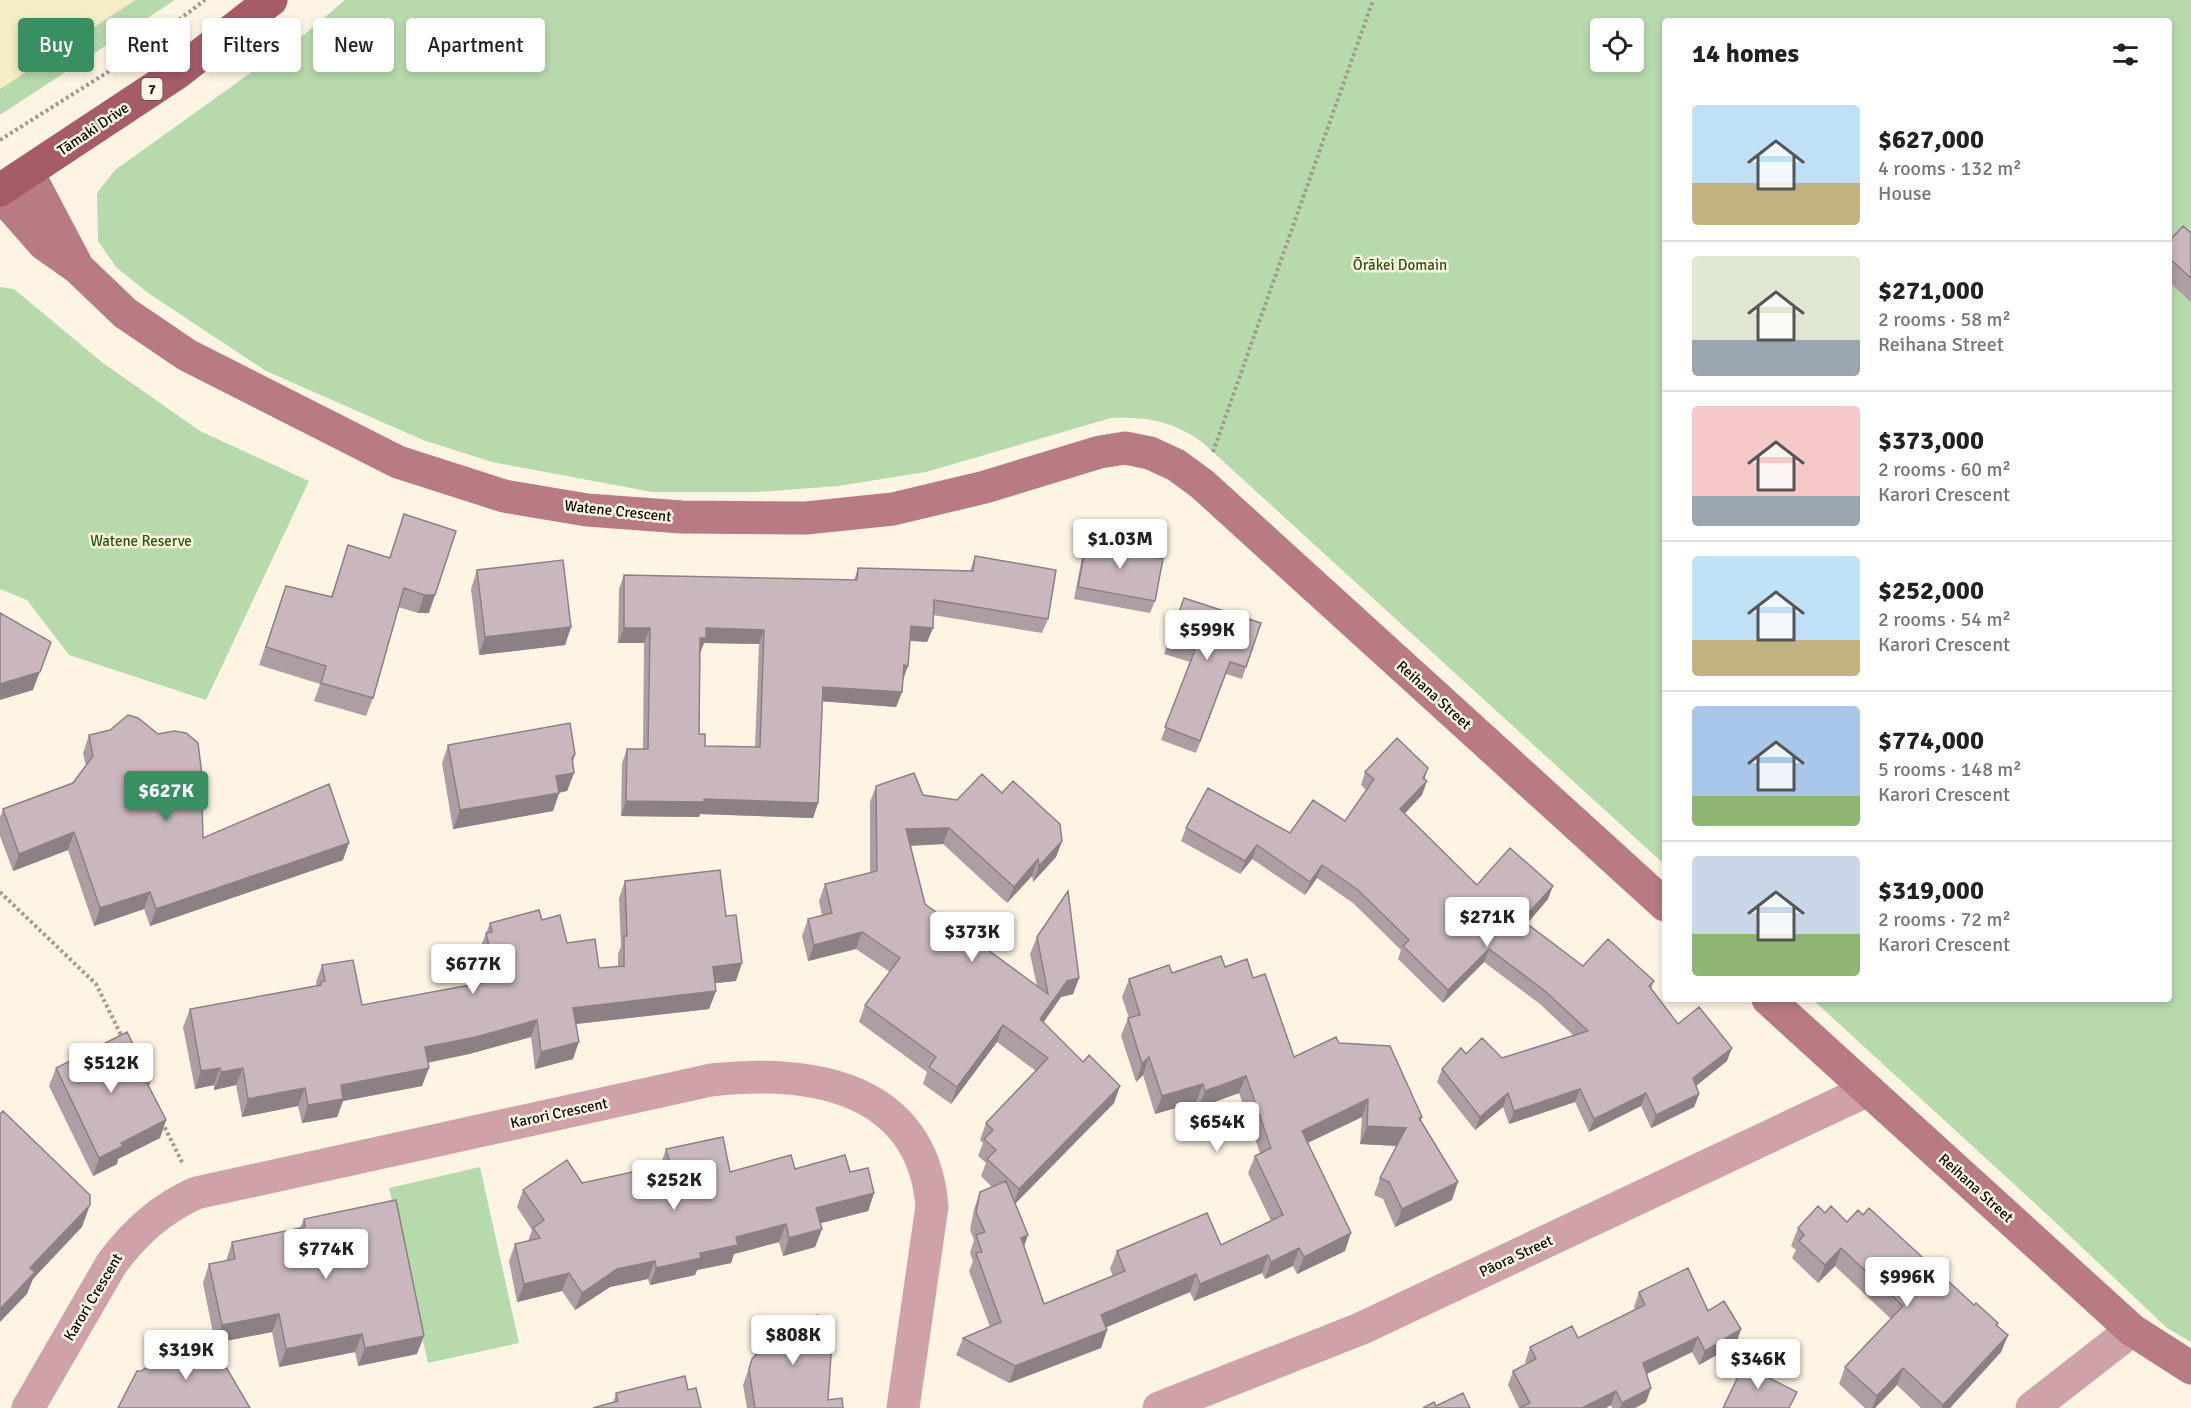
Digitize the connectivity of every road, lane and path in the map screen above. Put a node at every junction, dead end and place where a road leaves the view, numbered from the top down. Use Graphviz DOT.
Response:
graph roads {
  1 [pos="205,0"];
  2 [pos="271,0"];
  3 [pos="1373,0"];
  4 [pos="0,140"];
  5 [pos="28,173"];
  6 [pos="0,192"];
  7 [pos="78,268"];
  8 [pos="1202,484"];
  9 [pos="0,892"];
  10 [pos="1662,902"];
  11 [pos="1771,1002"];
  12 [pos="126,1047"];
  13 [pos="1868,1090"];
  14 [pos="161,1120"];
  15 [pos="196,1192"];
  16 [pos="2132,1330"];
  17 [pos="2191,1368"];
  18 [pos="28,1408"];
  19 [pos="903,1408"];
  20 [pos="1159,1408"];
  21 [pos="2032,1408"];
  1 -- 4 [label="path"];
  2 -- 5 [label="main road, Tāmaki Drive / 7"];
  3 -- 8 [label="path"];
  5 -- 6 [label="main road, Tāmaki Drive / 7"];
  5 -- 7 [label="street, Watene Crescent"];
  6 -- 7 [label="street, Watene Crescent"];
  7 -- 8 [label="street, Watene Crescent"];
  8 -- 10 [label="street, Reihana Street"];
  9 -- 12 [label="path"];
  11 -- 13 [label="street, Reihana Street"];
  13 -- 16 [label="street, Reihana Street"];
  13 -- 20 [label="street, Pāora Street"];
  14 -- 15 [label="path"];
  15 -- 18 [label="street, Karori Crescent"];
  15 -- 19 [label="street, Karori Crescent"];
  16 -- 17 [label="street, Reihana Street"];
  16 -- 21 [label="street"];
}
